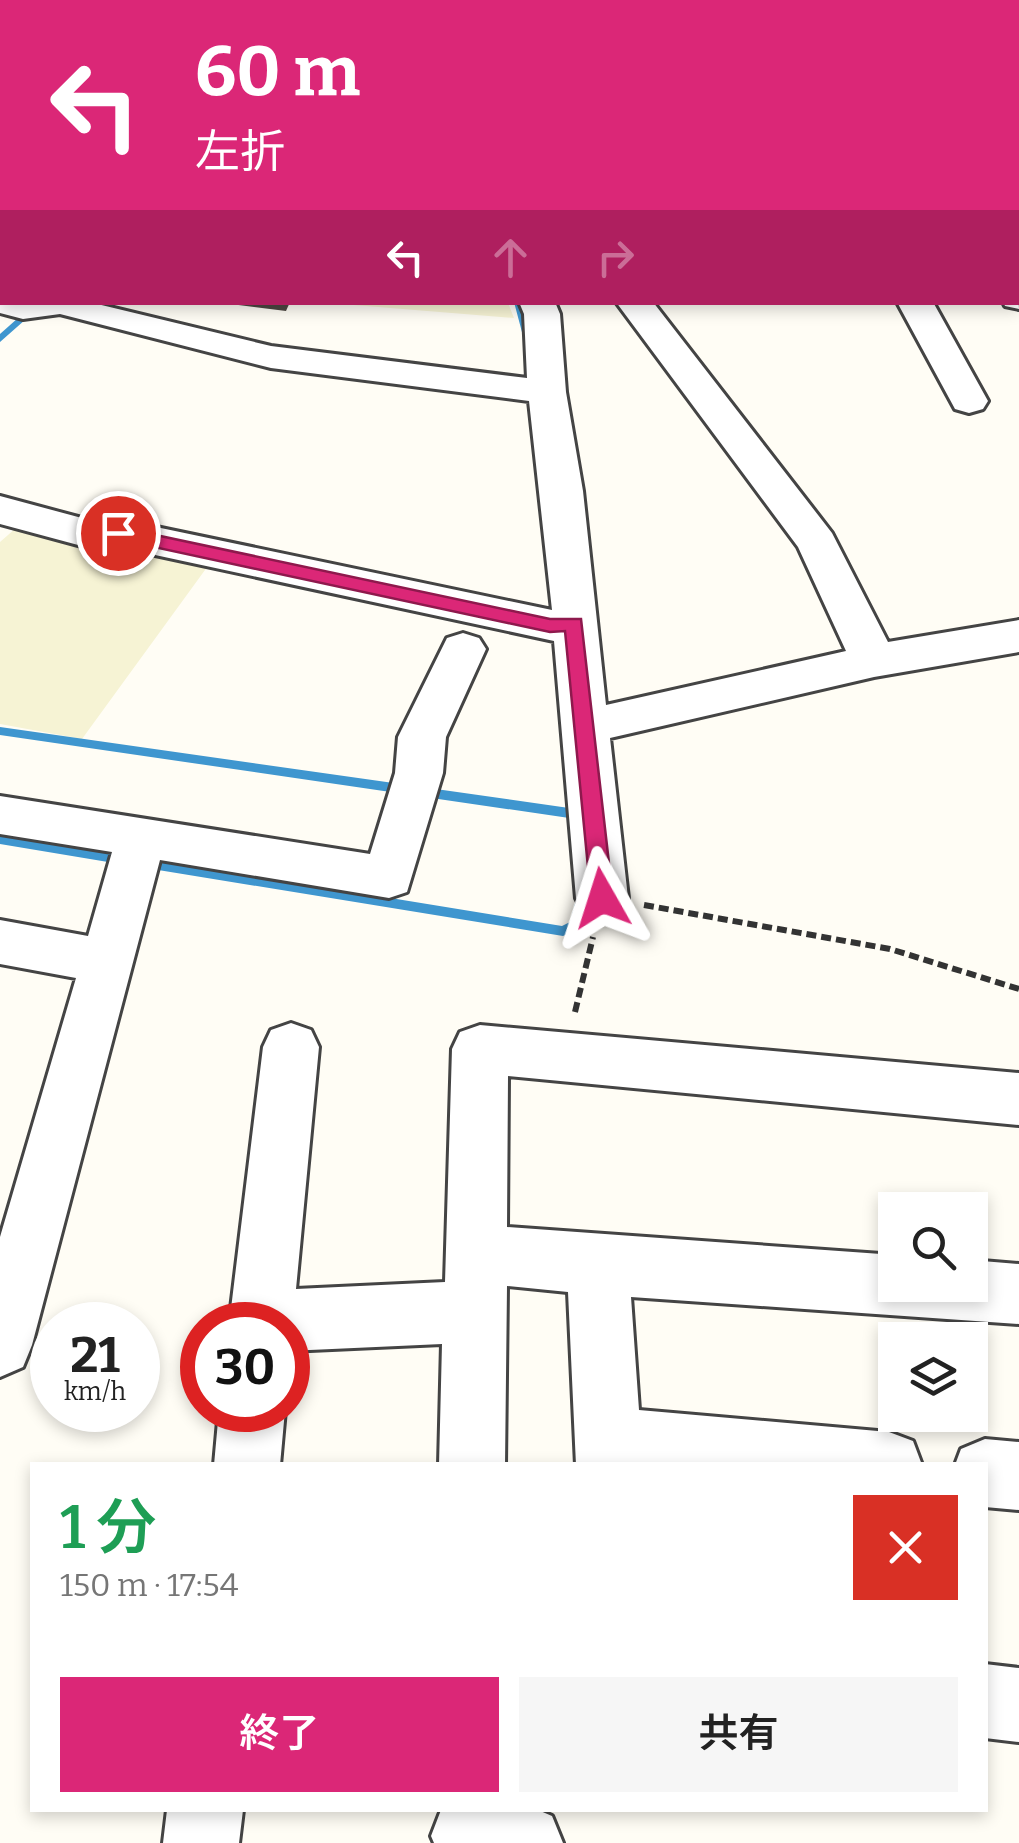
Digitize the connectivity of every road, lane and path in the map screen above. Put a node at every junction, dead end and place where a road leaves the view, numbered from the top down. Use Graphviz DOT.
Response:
graph roads {
  1 [pos="54,305"];
  2 [pos="72,305"];
  3 [pos="538,305"];
  4 [pos="636,305"];
  5 [pos="917,305"];
  6 [pos="8,313"];
  7 [pos="538,391"];
  8 [pos="969,401"];
  9 [pos="0,510"];
  10 [pos="565,625"];
  11 [pos="1019,636"];
  12 [pos="463,649"];
  13 [pos="874,661"];
  14 [pos="584,727"];
  15 [pos="0,815"];
  16 [pos="136,854"];
  17 [pos="602,898"];
  18 [pos="0,942"];
  19 [pos="108,962"];
  20 [pos="1019,989"];
  21 [pos="291,1047"];
  22 [pos="564,1057"];
  23 [pos="1019,1099"];
  24 [pos="598,1265"];
  25 [pos="475,1279"];
  26 [pos="1019,1294"];
  27 [pos="263,1302"];
  28 [pos="310,1321"];
  29 [pos="0,1345"];
  30 [pos="250,1432"];
  31 [pos="608,1453"];
  32 [pos="247,1462"];
  33 [pos="472,1462"];
  34 [pos="818,1462"];
  35 [pos="988,1474"];
  36 [pos="1019,1476"];
  37 [pos="988,1701"];
  38 [pos="1019,1704"];
  39 [pos="205,1812"];
  40 [pos="201,1843"];
  1 -- 6 [label="street"];
  2 -- 7 [label="street"];
  3 -- 7 [label="street"];
  4 -- 13 [label="street"];
  5 -- 8 [label="street"];
  7 -- 10 [label="street"];
  9 -- 10 [label="street"];
  10 -- 14 [label="street"];
  11 -- 13 [label="street"];
  12 -- 16 [label="street"];
  13 -- 14 [label="street"];
  14 -- 17 [label="street"];
  15 -- 16 [label="street"];
  16 -- 19 [label="street"];
  17 -- 20 [label="path"];
  17 -- 22 [label="path"];
  18 -- 19 [label="street"];
  19 -- 29 [label="street"];
  21 -- 27 [label="street"];
  22 -- 23 [label="street"];
  22 -- 25 [label="street"];
  24 -- 25 [label="street"];
  24 -- 26 [label="street"];
  24 -- 31 [label="street"];
  25 -- 28 [label="street"];
  25 -- 33 [label="street"];
  30 -- 32 [label="street"];
  31 -- 34 [label="street"];
  35 -- 36 [label="street"];
  37 -- 38 [label="street"];
  39 -- 40 [label="street"];
}
